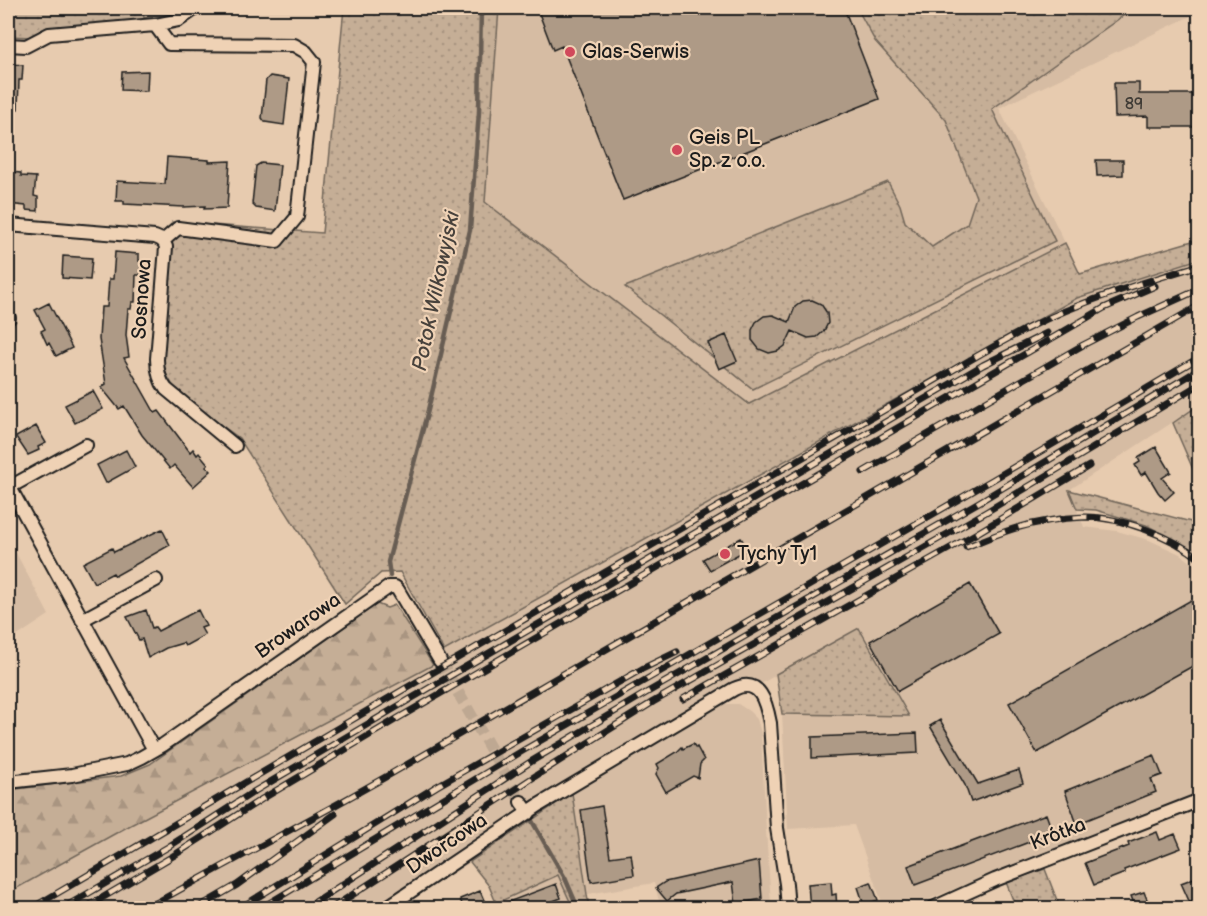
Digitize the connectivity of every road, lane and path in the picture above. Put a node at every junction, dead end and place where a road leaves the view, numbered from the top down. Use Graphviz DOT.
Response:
graph roads {
  1 [pos="196,8"];
  2 [pos="155,25"];
  3 [pos="8,45"];
  4 [pos="8,225"];
  5 [pos="163,241"];
  6 [pos="86,445"];
  7 [pos="235,446"];
  8 [pos="9,485"];
  9 [pos="156,580"];
  10 [pos="82,620"];
  11 [pos="440,661"];
  12 [pos="154,750"];
  13 [pos="8,782"];
  14 [pos="1200,800"];
  15 [pos="521,802"];
  16 [pos="529,813"];
  17 [pos="386,909"];
  18 [pos="788,909"];
  19 [pos="933,909"];
  1 -- 2 [label="street"];
  2 -- 3 [label="street"];
  2 -- 5 [label="street"];
  4 -- 5 [label="street, Sosnowa"];
  5 -- 7 [label="street, Sosnowa"];
  6 -- 8 [label="street"];
  8 -- 10 [label="street"];
  9 -- 10 [label="street"];
  10 -- 12 [label="street"];
  11 -- 12 [label="street, Browarowa"];
  12 -- 13 [label="street, Browarowa"];
  14 -- 19 [label="street, Krótka"];
  15 -- 16 [label="street"];
  16 -- 17 [label="street, Dworcowa"];
  16 -- 18 [label="street, Dworcowa"];
}
